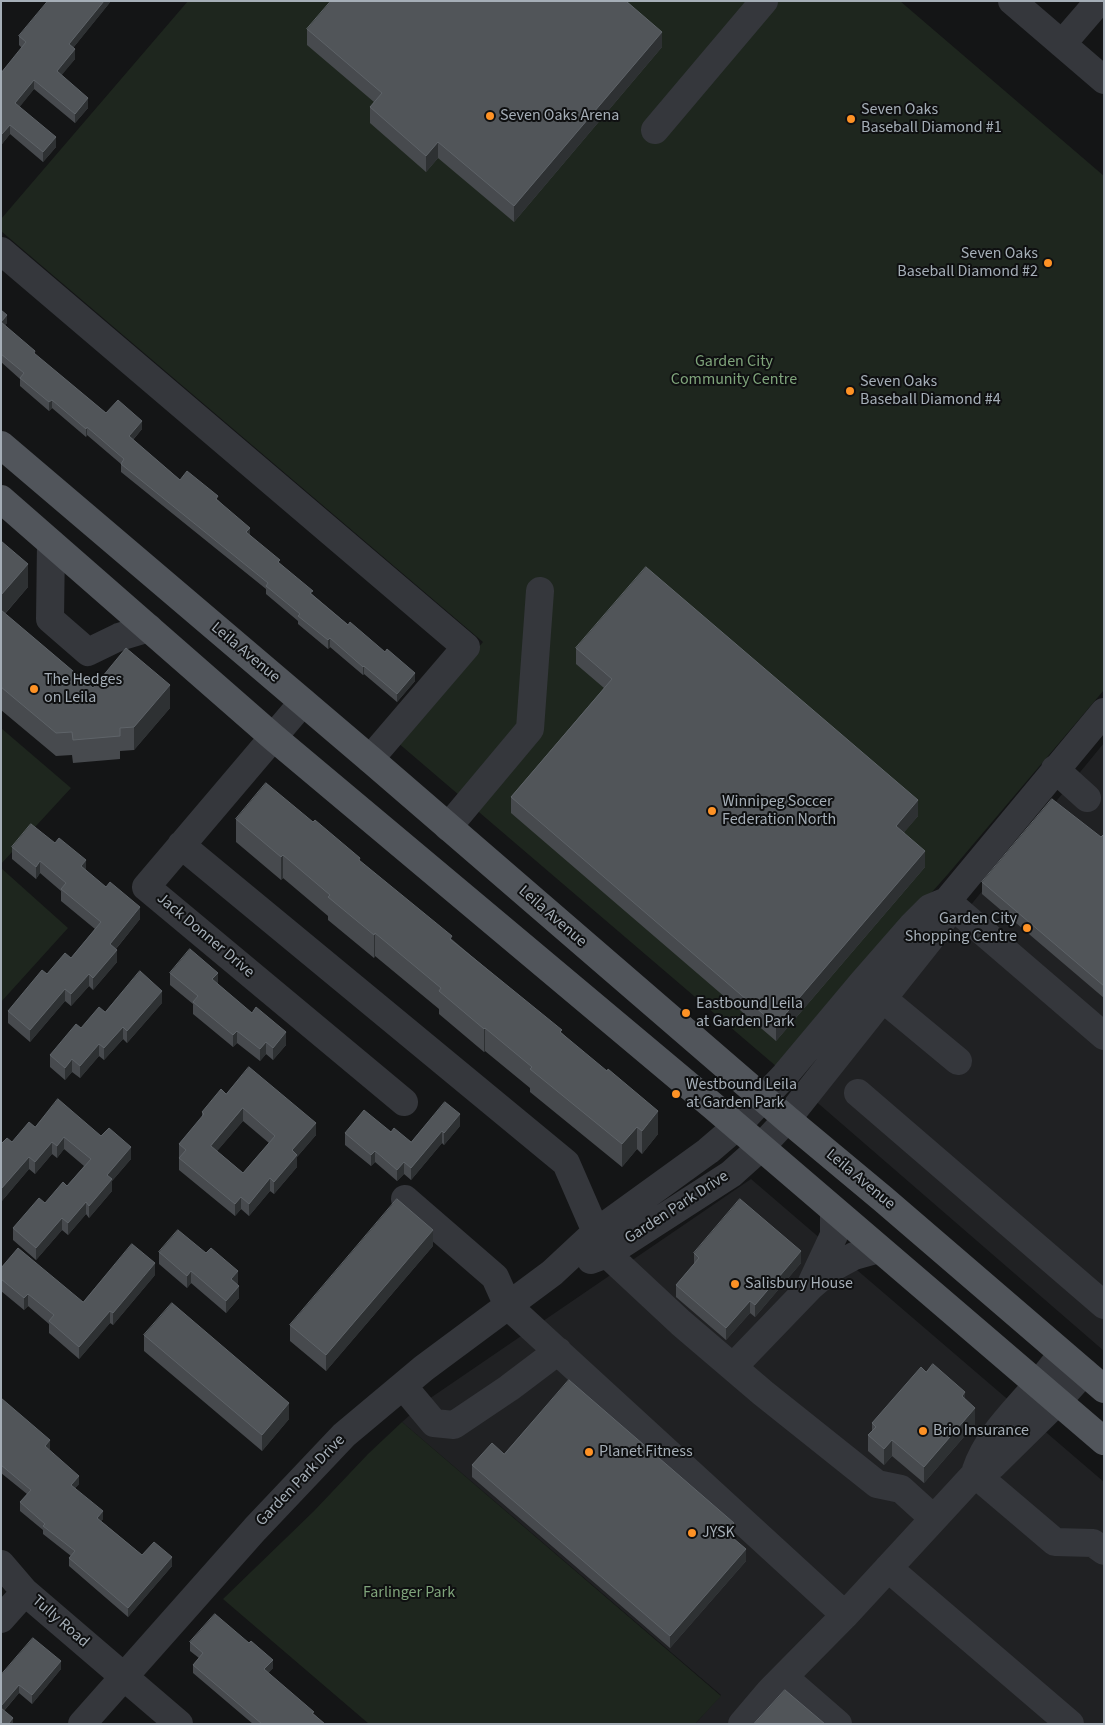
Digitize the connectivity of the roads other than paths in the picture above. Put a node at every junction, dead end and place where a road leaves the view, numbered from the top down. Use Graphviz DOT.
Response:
graph roads {
  1 [pos="764,1"];
  2 [pos="1012,1"];
  3 [pos="1099,1"];
  4 [pos="1062,44"];
  5 [pos="1104,80"];
  6 [pos="655,130"];
  7 [pos="1,252"];
  8 [pos="1,444"];
  9 [pos="1,499"];
  10 [pos="51,543"];
  11 [pos="540,591"];
  12 [pos="149,628"];
  13 [pos="303,702"];
  14 [pos="1104,712"];
  15 [pos="273,737"];
  16 [pos="370,759"];
  17 [pos="1054,769"];
  18 [pos="1087,798"];
  19 [pos="448,827"];
  20 [pos="181,845"];
  21 [pos="947,900"];
  22 [pos="863,982"];
  23 [pos="884,999"];
  24 [pos="1104,1036"];
  25 [pos="958,1061"];
  26 [pos="858,1094"];
  27 [pos="764,1099"];
  28 [pos="404,1102"];
  29 [pos="786,1119"];
  30 [pos="736,1127"];
  31 [pos="760,1148"];
  32 [pos="405,1199"];
  33 [pos="834,1210"];
  34 [pos="602,1243"];
  35 [pos="879,1249"];
  36 [pos="811,1286"];
  37 [pos="1104,1305"];
  38 [pos="508,1306"];
  39 [pos="558,1351"];
  40 [pos="1062,1354"];
  41 [pos="733,1367"];
  42 [pos="1094,1380"];
  43 [pos="403,1386"];
  44 [pos="1047,1393"];
  45 [pos="1103,1443"];
  46 [pos="975,1474"];
  47 [pos="933,1518"];
  48 [pos="1100,1540"];
  49 [pos="1,1564"];
  50 [pos="888,1568"];
  51 [pos="25,1592"];
  52 [pos="845,1615"];
  53 [pos="1,1619"];
  54 [pos="123,1676"];
  55 [pos="784,1677"];
  56 [pos="82,1724"];
  57 [pos="179,1724"];
  58 [pos="742,1724"];
  59 [pos="838,1724"];
  60 [pos="1070,1724"];
  1 -- 6 [label="street"];
  2 -- 4 [label="street"];
  3 -- 4 [label="street"];
  4 -- 5 [label="street"];
  7 -- 16 [label="street"];
  8 -- 13 [label="main road, Leila Avenue"];
  9 -- 10 [label="main road"];
  10 -- 12 [label="main road"];
  10 -- 12 [label="street"];
  11 -- 19 [label="street"];
  12 -- 15 [label="main road"];
  13 -- 15 [label="street, Jack Donner Drive"];
  13 -- 16 [label="main road, Leila Avenue"];
  14 -- 17 [label="street"];
  15 -- 20 [label="street, Jack Donner Drive"];
  15 -- 30 [label="main road"];
  16 -- 19 [label="main road, Leila Avenue"];
  17 -- 18 [label="street"];
  17 -- 21 [label="street"];
  19 -- 27 [label="main road, Leila Avenue"];
  20 -- 28 [label="street, Jack Donner Drive"];
  20 -- 34 [label="street"];
  21 -- 22 [label="street, Garden Park Drive"];
  21 -- 23 [label="street, Garden Park Drive"];
  21 -- 24 [label="street"];
  22 -- 23 [label="street"];
  22 -- 27 [label="street, Garden Park Drive"];
  23 -- 25 [label="street"];
  23 -- 29 [label="street, Garden Park Drive"];
  26 -- 37 [label="street"];
  27 -- 29 [label="main road, Leila Avenue"];
  27 -- 30 [label="street, Garden Park Drive"];
  29 -- 31 [label="street, Garden Park Drive"];
  29 -- 40 [label="main road, Leila Avenue"];
  30 -- 31 [label="main road"];
  30 -- 34 [label="street, Garden Park Drive"];
  31 -- 33 [label="main road"];
  31 -- 34 [label="street, Garden Park Drive"];
  32 -- 38 [label="street"];
  33 -- 35 [label="main road"];
  33 -- 36 [label="street"];
  34 -- 38 [label="street, Garden Park Drive"];
  34 -- 41 [label="street"];
  35 -- 36 [label="street"];
  35 -- 44 [label="main road"];
  36 -- 41 [label="street"];
  38 -- 39 [label="street"];
  38 -- 43 [label="street, Garden Park Drive"];
  39 -- 43 [label="street"];
  39 -- 52 [label="street"];
  40 -- 42 [label="main road, Leila Avenue"];
  40 -- 44 [label="street"];
  41 -- 47 [label="street"];
  42 -- 44 [label="street"];
  43 -- 54 [label="street, Garden Park Drive"];
  44 -- 45 [label="main road"];
  44 -- 46 [label="street"];
  46 -- 47 [label="street"];
  46 -- 48 [label="street"];
  47 -- 50 [label="street"];
  49 -- 51 [label="street, Tully Road"];
  50 -- 52 [label="street"];
  50 -- 60 [label="street"];
  51 -- 53 [label="street"];
  51 -- 54 [label="street, Tully Road"];
  52 -- 55 [label="street"];
  54 -- 56 [label="street, Garden Park Drive"];
  54 -- 57 [label="street, Tully Road"];
  55 -- 58 [label="street"];
  55 -- 59 [label="street"];
}
